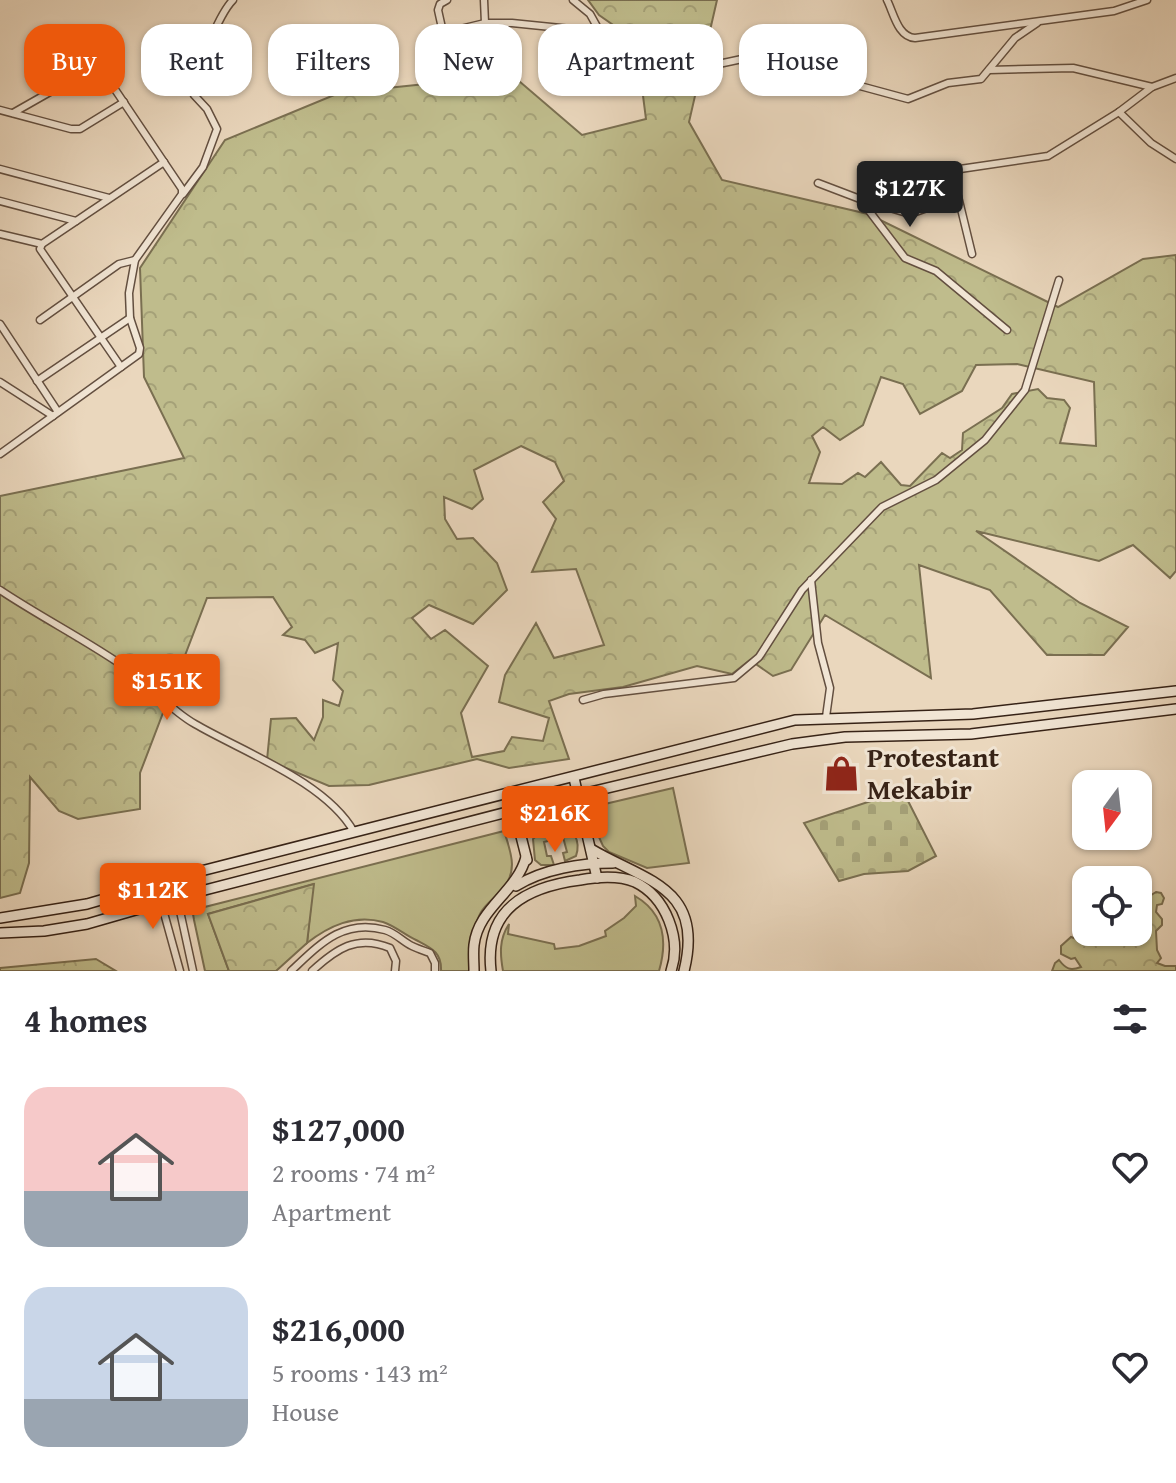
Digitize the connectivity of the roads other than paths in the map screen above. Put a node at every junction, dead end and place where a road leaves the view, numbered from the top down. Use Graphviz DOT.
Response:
graph roads {
  1 [pos="233,0"];
  2 [pos="447,0"];
  3 [pos="484,0"];
  4 [pos="573,0"];
  5 [pos="887,0"];
  6 [pos="1113,0"];
  7 [pos="1147,0"];
  8 [pos="1114,11"];
  9 [pos="485,23"];
  10 [pos="1037,23"];
  11 [pos="596,24"];
  12 [pos="538,25"];
  13 [pos="723,63"];
  14 [pos="989,70"];
  15 [pos="1176,78"];
  16 [pos="1152,87"];
  17 [pos="43,96"];
  18 [pos="120,96"];
  19 [pos="124,102"];
  20 [pos="0,110"];
  21 [pos="1119,112"];
  22 [pos="13,113"];
  23 [pos="1176,159"];
  24 [pos="164,162"];
  25 [pos="0,169"];
  26 [pos="818,183"];
  27 [pos="182,194"];
  28 [pos="958,197"];
  29 [pos="109,198"];
  30 [pos="860,199"];
  31 [pos="0,201"];
  32 [pos="76,221"];
  33 [pos="0,234"];
  34 [pos="42,244"];
  35 [pos="972,254"];
  36 [pos="135,260"];
  37 [pos="1059,280"];
  38 [pos="73,297"];
  39 [pos="130,318"];
  40 [pos="40,320"];
  41 [pos="0,324"];
  42 [pos="1007,330"];
  43 [pos="101,338"];
  44 [pos="121,367"];
  45 [pos="37,381"];
  46 [pos="0,382"];
  47 [pos="55,414"];
  48 [pos="0,454"];
  49 [pos="811,580"];
  50 [pos="0,590"];
  51 [pos="1176,691"];
  52 [pos="583,700"];
  53 [pos="1176,709"];
  54 [pos="826,717"];
  55 [pos="656,757"];
  56 [pos="660,776"];
  57 [pos="574,778"];
  58 [pos="510,793"];
  59 [pos="579,796"];
  60 [pos="515,810"];
  61 [pos="355,833"];
  62 [pos="591,849"];
  63 [pos="526,857"];
  64 [pos="594,863"];
  65 [pos="616,863"];
  66 [pos="531,876"];
  67 [pos="597,878"];
  68 [pos="173,879"];
  69 [pos="156,884"];
  70 [pos="534,889"];
  71 [pos="508,891"];
  72 [pos="178,898"];
  73 [pos="161,903"];
  74 [pos="0,918"];
  75 [pos="0,933"];
  76 [pos="180,971"];
  77 [pos="193,971"];
  78 [pos="291,971"];
  79 [pos="312,971"];
  80 [pos="395,971"];
  81 [pos="435,971"];
  82 [pos="474,971"];
  83 [pos="491,971"];
  84 [pos="671,971"];
  85 [pos="684,971"];
  1 -- 27 [label="street"];
  2 -- 9 [label="street"];
  3 -- 9 [label="street"];
  4 -- 11 [label="street"];
  5 -- 10 [label="street"];
  6 -- 8 [label="street"];
  7 -- 8 [label="street"];
  8 -- 10 [label="street"];
  9 -- 12 [label="street"];
  10 -- 14 [label="street"];
  13 -- 14 [label="street"];
  14 -- 16 [label="street"];
  15 -- 16 [label="street"];
  16 -- 21 [label="street"];
  17 -- 22 [label="street"];
  18 -- 19 [label="street"];
  19 -- 22 [label="street"];
  19 -- 24 [label="street"];
  20 -- 22 [label="street"];
  21 -- 23 [label="street"];
  21 -- 28 [label="street"];
  24 -- 27 [label="street"];
  24 -- 29 [label="street"];
  25 -- 29 [label="street"];
  26 -- 30 [label="street"];
  27 -- 36 [label="street"];
  28 -- 30 [label="street"];
  28 -- 35 [label="street"];
  29 -- 32 [label="street"];
  30 -- 42 [label="street"];
  31 -- 32 [label="street"];
  32 -- 34 [label="street"];
  33 -- 34 [label="street"];
  34 -- 38 [label="street"];
  36 -- 38 [label="street"];
  36 -- 39 [label="street"];
  37 -- 49 [label="street"];
  38 -- 40 [label="street"];
  38 -- 43 [label="street"];
  39 -- 43 [label="street"];
  39 -- 44 [label="street"];
  41 -- 45 [label="street"];
  43 -- 44 [label="street"];
  43 -- 45 [label="street"];
  44 -- 47 [label="street"];
  45 -- 47 [label="street"];
  46 -- 47 [label="street"];
  47 -- 48 [label="street"];
  49 -- 52 [label="street"];
  49 -- 54 [label="street"];
  50 -- 61 [label="street"];
  51 -- 54 [label="main road"];
  53 -- 56 [label="main road"];
  54 -- 55 [label="main road"];
  55 -- 56 [label="main road"];
  55 -- 57 [label="main road"];
  56 -- 59 [label="main road"];
  57 -- 58 [label="main road"];
  57 -- 59 [label="main road"];
  58 -- 60 [label="main road"];
  58 -- 61 [label="main road"];
  59 -- 60 [label="main road"];
  59 -- 62 [label="main road"];
  60 -- 63 [label="main road"];
  60 -- 72 [label="main road"];
  61 -- 68 [label="main road"];
  62 -- 64 [label="main road"];
  62 -- 65 [label="main road"];
  63 -- 66 [label="main road"];
  63 -- 71 [label="main road"];
  64 -- 65 [label="main road"];
  64 -- 66 [label="main road"];
  64 -- 67 [label="main road"];
  65 -- 85 [label="main road"];
  66 -- 70 [label="main road"];
  66 -- 71 [label="main road"];
  67 -- 70 [label="main road"];
  67 -- 84 [label="main road"];
  68 -- 69 [label="main road"];
  68 -- 72 [label="street"];
  69 -- 73 [label="street"];
  69 -- 74 [label="main road"];
  70 -- 83 [label="main road"];
  71 -- 82 [label="main road"];
  72 -- 73 [label="main road"];
  72 -- 77 [label="street"];
  73 -- 75 [label="main road"];
  73 -- 76 [label="street"];
  78 -- 81 [label="street"];
  79 -- 80 [label="street"];
}
